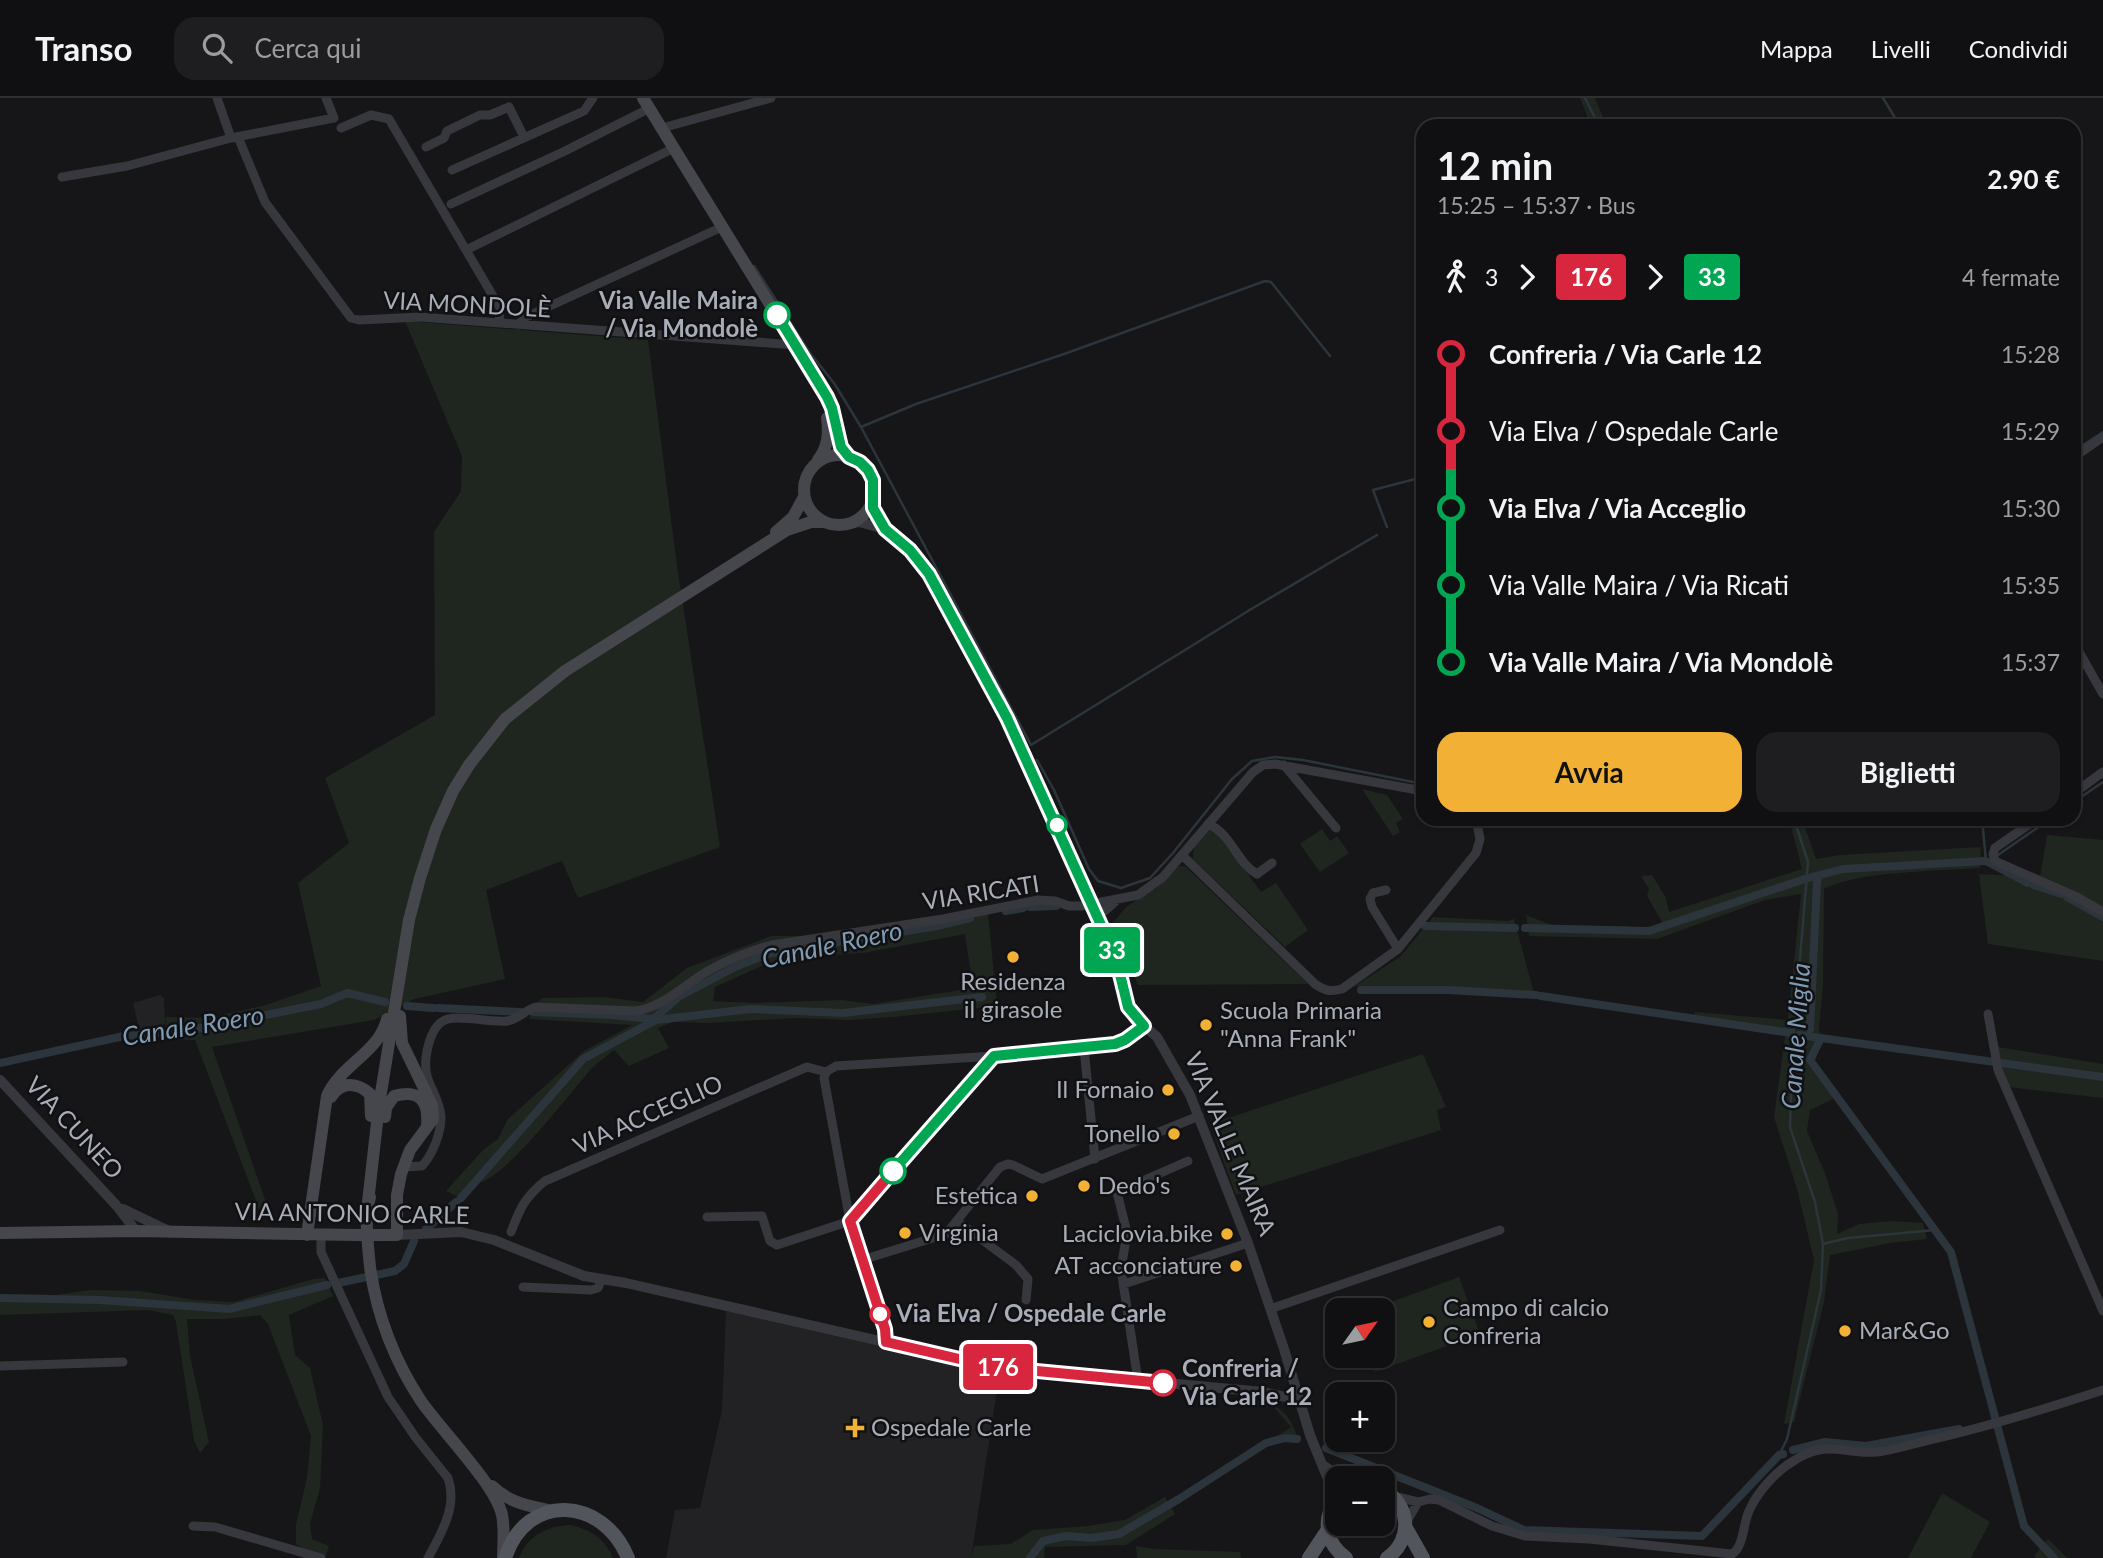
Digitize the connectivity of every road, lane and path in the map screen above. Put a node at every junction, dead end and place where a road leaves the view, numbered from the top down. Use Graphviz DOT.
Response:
graph roads {
  1 [pos="217,98"];
  2 [pos="326,98"];
  3 [pos="593,98"];
  4 [pos="771,98"];
  5 [pos="646,103"];
  6 [pos="341,128"];
  7 [pos="662,128"];
  8 [pos="524,137"];
  9 [pos="234,138"];
  10 [pos="426,147"];
  11 [pos="674,148"];
  12 [pos="452,170"];
  13 [pos="62,177"];
  14 [pos="451,204"];
  15 [pos="722,227"];
  16 [pos="466,250"];
  17 [pos="499,323"];
  18 [pos="518,325"];
  19 [pos="797,348"];
  20 [pos="820,387"];
  21 [pos="2103,437"];
  22 [pos="2081,452"];
  23 [pos="849,457"];
  24 [pos="810,470"];
  25 [pos="804,497"];
  26 [pos="872,503"];
  27 [pos="824,522"];
  28 [pos="848,524"];
  29 [pos="885,529"];
  30 [pos="755,550"];
  31 [pos="2081,655"];
  32 [pos="2103,694"];
  33 [pos="1284,765"];
  34 [pos="1308,770"];
  35 [pos="2103,772"];
  36 [pos="2081,788"];
  37 [pos="1416,790"];
  38 [pos="1307,791"];
  39 [pos="1208,824"];
  40 [pos="1477,826"];
  41 [pos="2027,826"];
  42 [pos="1336,828"];
  43 [pos="1182,855"];
  44 [pos="1272,863"];
  45 [pos="1386,890"];
  46 [pos="1094,909"];
  47 [pos="2103,912"];
  48 [pos="410,920"];
  49 [pos="1398,949"];
  50 [pos="1988,1014"];
  51 [pos="1144,1026"];
  52 [pos="1084,1048"];
  53 [pos="994,1056"];
  54 [pos="826,1072"];
  55 [pos="0,1080"];
  56 [pos="326,1107"];
  57 [pos="1199,1116"];
  58 [pos="427,1126"];
  59 [pos="1095,1159"];
  60 [pos="1188,1161"];
  61 [pos="404,1167"];
  62 [pos="368,1196"];
  63 [pos="120,1209"];
  64 [pos="135,1216"];
  65 [pos="707,1217"];
  66 [pos="850,1221"];
  67 [pos="957,1221"];
  68 [pos="1500,1230"];
  69 [pos="116,1231"];
  70 [pos="136,1231"];
  71 [pos="172,1232"];
  72 [pos="511,1232"];
  73 [pos="0,1233"];
  74 [pos="397,1234"];
  75 [pos="307,1235"];
  76 [pos="321,1235"];
  77 [pos="1248,1243"];
  78 [pos="862,1260"];
  79 [pos="601,1279"];
  80 [pos="1124,1284"];
  81 [pos="523,1287"];
  82 [pos="1026,1300"];
  83 [pos="1270,1308"];
  84 [pos="2103,1311"];
  85 [pos="886,1342"];
  86 [pos="123,1362"];
  87 [pos="0,1366"];
  88 [pos="1138,1381"];
  89 [pos="1295,1388"];
  90 [pos="2103,1390"];
  91 [pos="1263,1392"];
  92 [pos="1299,1400"];
  93 [pos="1324,1466"];
  94 [pos="472,1467"];
  95 [pos="1325,1469"];
  96 [pos="1395,1494"];
  97 [pos="1395,1501"];
  98 [pos="1418,1502"];
  99 [pos="552,1511"];
  100 [pos="193,1526"];
  101 [pos="1406,1526"];
  102 [pos="1325,1534"];
  103 [pos="1329,1536"];
  104 [pos="1342,1555"];
  105 [pos="1733,1556"];
  106 [pos="321,1558"];
  107 [pos="428,1558"];
  108 [pos="504,1558"];
  109 [pos="628,1558"];
  110 [pos="1309,1558"];
  111 [pos="1387,1558"];
  112 [pos="1423,1558"];
  1 -- 9 [label="street, VIA MONDOLÈ"];
  2 -- 9 [label="street"];
  3 -- 8 [label="street"];
  4 -- 7 [label="street"];
  5 -- 7 [label="main road"];
  5 -- 14 [label="street"];
  6 -- 16 [label="street"];
  7 -- 11 [label="main road"];
  8 -- 10 [label="street"];
  8 -- 12 [label="street"];
  9 -- 13 [label="street"];
  9 -- 17 [label="street, VIA MONDOLÈ"];
  11 -- 15 [label="main road"];
  11 -- 16 [label="street"];
  15 -- 18 [label="street"];
  15 -- 19 [label="main road"];
  16 -- 17 [label="street"];
  17 -- 18 [label="street, VIA MONDOLÈ"];
  18 -- 19 [label="street, VIA MONDOLÈ"];
  19 -- 20 [label="main road"];
  20 -- 23 [label="main road"];
  20 -- 24 [label="main road"];
  21 -- 22 [label="street"];
  23 -- 24 [label="main road"];
  23 -- 26 [label="main road"];
  24 -- 25 [label="main road"];
  25 -- 27 [label="main road"];
  25 -- 30 [label="main road"];
  26 -- 28 [label="main road"];
  26 -- 29 [label="street, VIA VALLE MAIRA"];
  27 -- 28 [label="main road"];
  27 -- 30 [label="main road"];
  28 -- 29 [label="street"];
  29 -- 46 [label="street, VIA VALLE MAIRA"];
  30 -- 48 [label="main road"];
  31 -- 32 [label="street"];
  33 -- 34 [label="street"];
  33 -- 38 [label="street"];
  33 -- 39 [label="street"];
  34 -- 37 [label="street"];
  34 -- 38 [label="street"];
  35 -- 36 [label="street"];
  38 -- 42 [label="street"];
  39 -- 43 [label="street"];
  39 -- 44 [label="street"];
  40 -- 49 [label="street"];
  41 -- 47 [label="street"];
  43 -- 46 [label="street"];
  43 -- 49 [label="street"];
  45 -- 49 [label="street"];
  46 -- 51 [label="street, VIA VALLE MAIRA"];
  46 -- 61 [label="street, VIA RICATI"];
  48 -- 56 [label="main road"];
  48 -- 58 [label="main road"];
  48 -- 62 [label="main road"];
  50 -- 84 [label="street"];
  51 -- 52 [label="street"];
  51 -- 57 [label="street, VIA VALLE MAIRA"];
  52 -- 53 [label="street"];
  52 -- 59 [label="street"];
  53 -- 54 [label="street"];
  53 -- 66 [label="street"];
  54 -- 66 [label="street"];
  54 -- 72 [label="street, VIA ACCEGLIO"];
  55 -- 63 [label="street, VIA CUNEO"];
  56 -- 62 [label="main road"];
  56 -- 75 [label="main road"];
  57 -- 59 [label="street"];
  57 -- 77 [label="street, VIA VALLE MAIRA"];
  58 -- 61 [label="main road"];
  58 -- 62 [label="main road"];
  59 -- 67 [label="street"];
  60 -- 80 [label="street"];
  61 -- 74 [label="main road"];
  62 -- 94 [label="main road"];
  63 -- 64 [label="street, VIA CUNEO"];
  63 -- 69 [label="street, VIA CUNEO"];
  63 -- 70 [label="street, VIA CUNEO"];
  64 -- 70 [label="street"];
  64 -- 71 [label="street, VIA CUNEO"];
  65 -- 66 [label="street"];
  66 -- 78 [label="street"];
  67 -- 78 [label="street"];
  67 -- 82 [label="street"];
  68 -- 83 [label="street"];
  69 -- 70 [label="main road, VIA ANTONIO CARLE"];
  69 -- 73 [label="main road, VIA ANTONIO CARLE"];
  70 -- 71 [label="main road, VIA ANTONIO CARLE"];
  71 -- 75 [label="main road, VIA ANTONIO CARLE"];
  74 -- 76 [label="main road, VIA ANTONIO CARLE, bridge"];
  74 -- 79 [label="street, VIA ANTONIO CARLE"];
  75 -- 76 [label="main road, VIA ANTONIO CARLE"];
  76 -- 107 [label="street"];
  77 -- 80 [label="street"];
  77 -- 83 [label="street, VIA VALLE MAIRA"];
  78 -- 85 [label="street"];
  79 -- 81 [label="street"];
  79 -- 85 [label="street, VIA ANTONIO CARLE"];
  80 -- 88 [label="street"];
  83 -- 89 [label="street, VIA VALLE MAIRA"];
  85 -- 88 [label="street, VIA ANTONIO CARLE"];
  86 -- 87 [label="street"];
  88 -- 91 [label="street, VIA ANTONIO CARLE"];
  89 -- 91 [label="street, VIA ANTONIO CARLE"];
  89 -- 92 [label="street, VIA VALLE MAIRA"];
  90 -- 105 [label="street"];
  91 -- 92 [label="street, VIA ANTONIO CARLE"];
  92 -- 93 [label="street, VIA VALLE MAIRA"];
  93 -- 95 [label="street, VIA VALLE MAIRA"];
  94 -- 99 [label="main road"];
  94 -- 108 [label="main road"];
  96 -- 98 [label="street"];
  97 -- 101 [label="main road"];
  98 -- 101 [label="street"];
  98 -- 105 [label="street"];
  99 -- 108 [label="main road"];
  99 -- 109 [label="main road"];
  100 -- 106 [label="street"];
  101 -- 111 [label="main road"];
  101 -- 112 [label="main road"];
  102 -- 110 [label="main road"];
  103 -- 104 [label="main road"];
  104 -- 110 [label="main road"];
}
